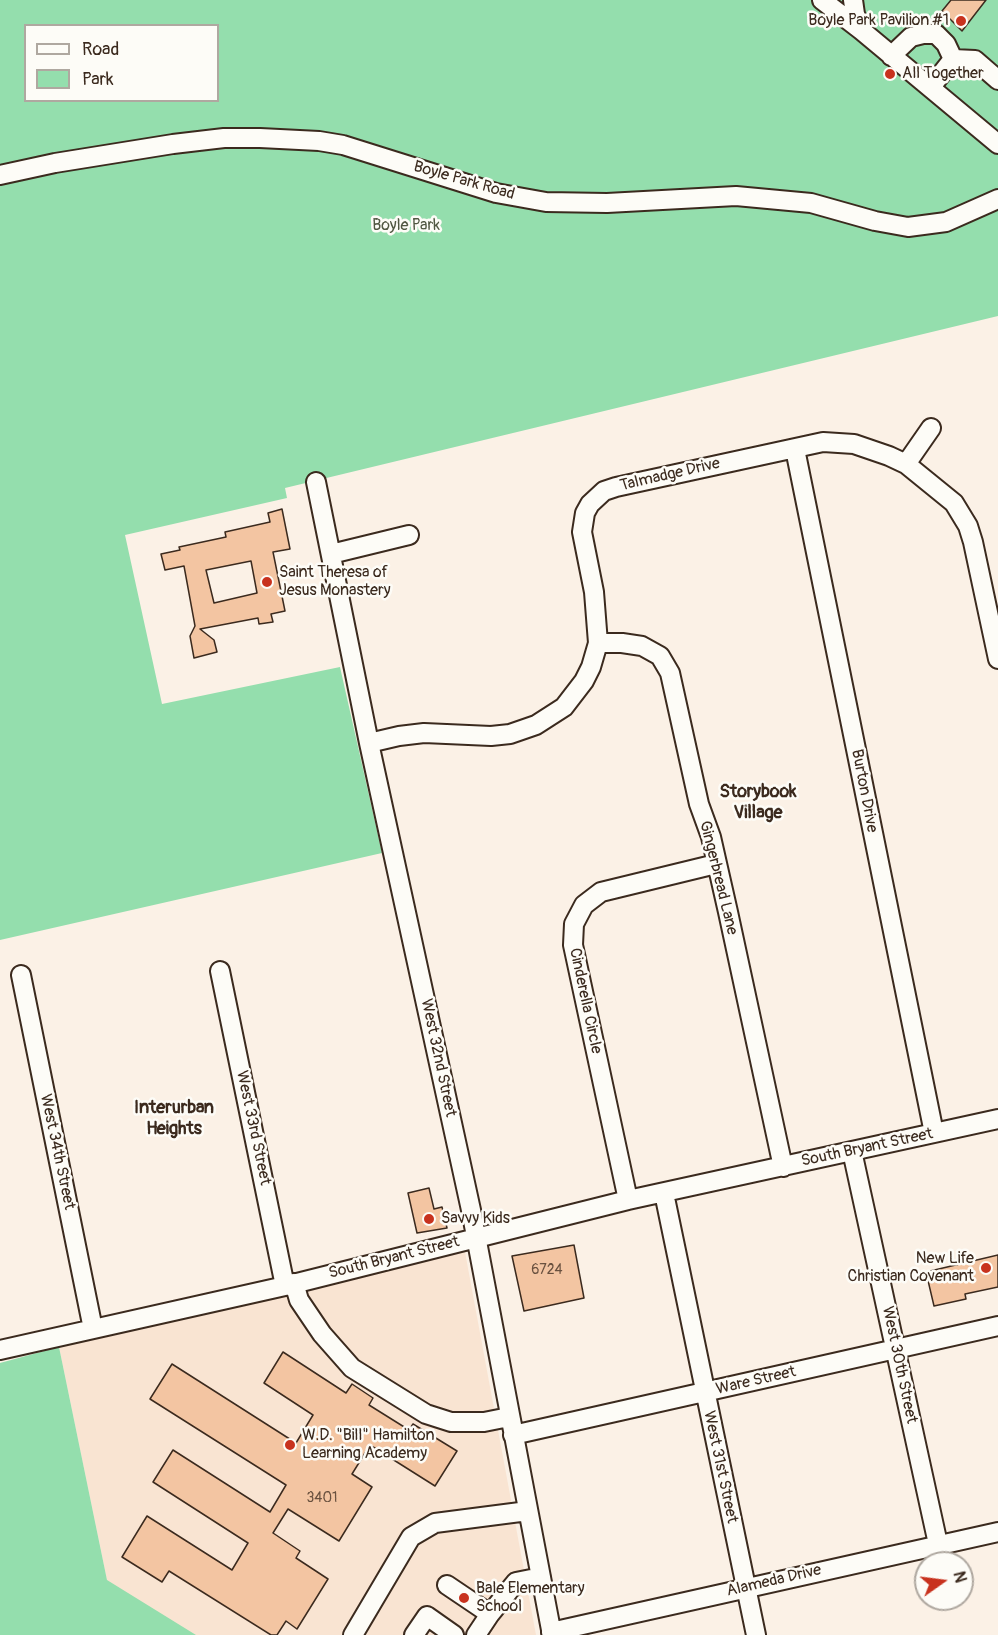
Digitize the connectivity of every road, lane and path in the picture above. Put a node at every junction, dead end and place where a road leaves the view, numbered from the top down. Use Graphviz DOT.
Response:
graph roads {
  1 [pos="822,0"];
  2 [pos="853,0"];
  3 [pos="861,30"];
  4 [pos="891,56"];
  5 [pos="953,60"];
  6 [pos="998,80"];
  7 [pos="930,87"];
  8 [pos="998,144"];
  9 [pos="0,175"];
  10 [pos="998,199"];
  11 [pos="930,428"];
  12 [pos="795,449"];
  13 [pos="906,464"];
  14 [pos="316,482"];
  15 [pos="409,535"];
  16 [pos="331,554"];
  17 [pos="598,643"];
  18 [pos="998,659"];
  19 [pos="369,743"];
  20 [pos="716,864"];
  21 [pos="220,971"];
  22 [pos="21,975"];
  23 [pos="998,1119"];
  24 [pos="934,1133"];
  25 [pos="852,1151"];
  26 [pos="783,1167"];
  27 [pos="664,1193"];
  28 [pos="628,1200"];
  29 [pos="475,1238"];
  30 [pos="290,1284"];
  31 [pos="998,1326"];
  32 [pos="93,1329"];
  33 [pos="895,1349"];
  34 [pos="0,1350"];
  35 [pos="352,1368"];
  36 [pos="704,1392"];
  37 [pos="511,1426"];
  38 [pos="528,1511"];
  39 [pos="998,1532"];
  40 [pos="938,1544"];
  41 [pos="540,1577"];
  42 [pos="447,1585"];
  43 [pos="746,1587"];
  44 [pos="490,1614"];
  45 [pos="551,1634"];
  46 [pos="353,1635"];
  47 [pos="414,1635"];
  48 [pos="454,1635"];
  49 [pos="476,1635"];
  50 [pos="756,1635"];
  1 -- 3 [label="street"];
  2 -- 3 [label="street"];
  3 -- 4 [label="street"];
  4 -- 5 [label="street"];
  4 -- 7 [label="street"];
  5 -- 6 [label="street"];
  5 -- 7 [label="street"];
  7 -- 8 [label="street"];
  9 -- 10 [label="street, Boyle Park Road"];
  11 -- 13 [label="street"];
  12 -- 13 [label="street, Talmadge Drive"];
  12 -- 17 [label="street, Talmadge Drive"];
  12 -- 24 [label="street, Burton Drive"];
  13 -- 18 [label="street, Talmadge Drive"];
  14 -- 16 [label="street, West 32nd Street"];
  15 -- 16 [label="street"];
  16 -- 19 [label="street, West 32nd Street"];
  17 -- 19 [label="street, Talmadge Drive"];
  17 -- 20 [label="street, Gingerbread Lane"];
  19 -- 29 [label="street, West 32nd Street"];
  20 -- 26 [label="street, Gingerbread Lane"];
  20 -- 28 [label="street, Cinderella Circle"];
  21 -- 30 [label="street, West 33rd Street"];
  22 -- 32 [label="street, West 34th Street"];
  23 -- 24 [label="street, South Bryant Street"];
  24 -- 25 [label="street, South Bryant Street"];
  25 -- 26 [label="street, South Bryant Street"];
  25 -- 33 [label="street, West 30th Street"];
  26 -- 27 [label="street, South Bryant Street"];
  27 -- 28 [label="street, South Bryant Street"];
  27 -- 36 [label="street, West 31st Street"];
  28 -- 29 [label="street, South Bryant Street"];
  29 -- 30 [label="street, South Bryant Street"];
  29 -- 37 [label="street, West 32nd Street"];
  30 -- 32 [label="street, South Bryant Street"];
  30 -- 35 [label="street, West 33rd Street"];
  31 -- 33 [label="street, Ware Street"];
  32 -- 34 [label="street, South Bryant Street"];
  33 -- 36 [label="street, Ware Street"];
  33 -- 40 [label="street, West 30th Street"];
  35 -- 37 [label="street, Ware Street"];
  36 -- 37 [label="street, Ware Street"];
  36 -- 43 [label="street, West 31st Street"];
  37 -- 38 [label="street, West 32nd Street"];
  38 -- 41 [label="street, West 32nd Street"];
  38 -- 46 [label="street"];
  39 -- 40 [label="street, Alameda Drive"];
  40 -- 43 [label="street, Alameda Drive"];
  41 -- 44 [label="street"];
  41 -- 45 [label="street, West 32nd Street"];
  42 -- 44 [label="street"];
  43 -- 45 [label="street, Alameda Drive"];
  43 -- 50 [label="street, West 31st Street"];
  44 -- 49 [label="street"];
  47 -- 48 [label="street"];
}
